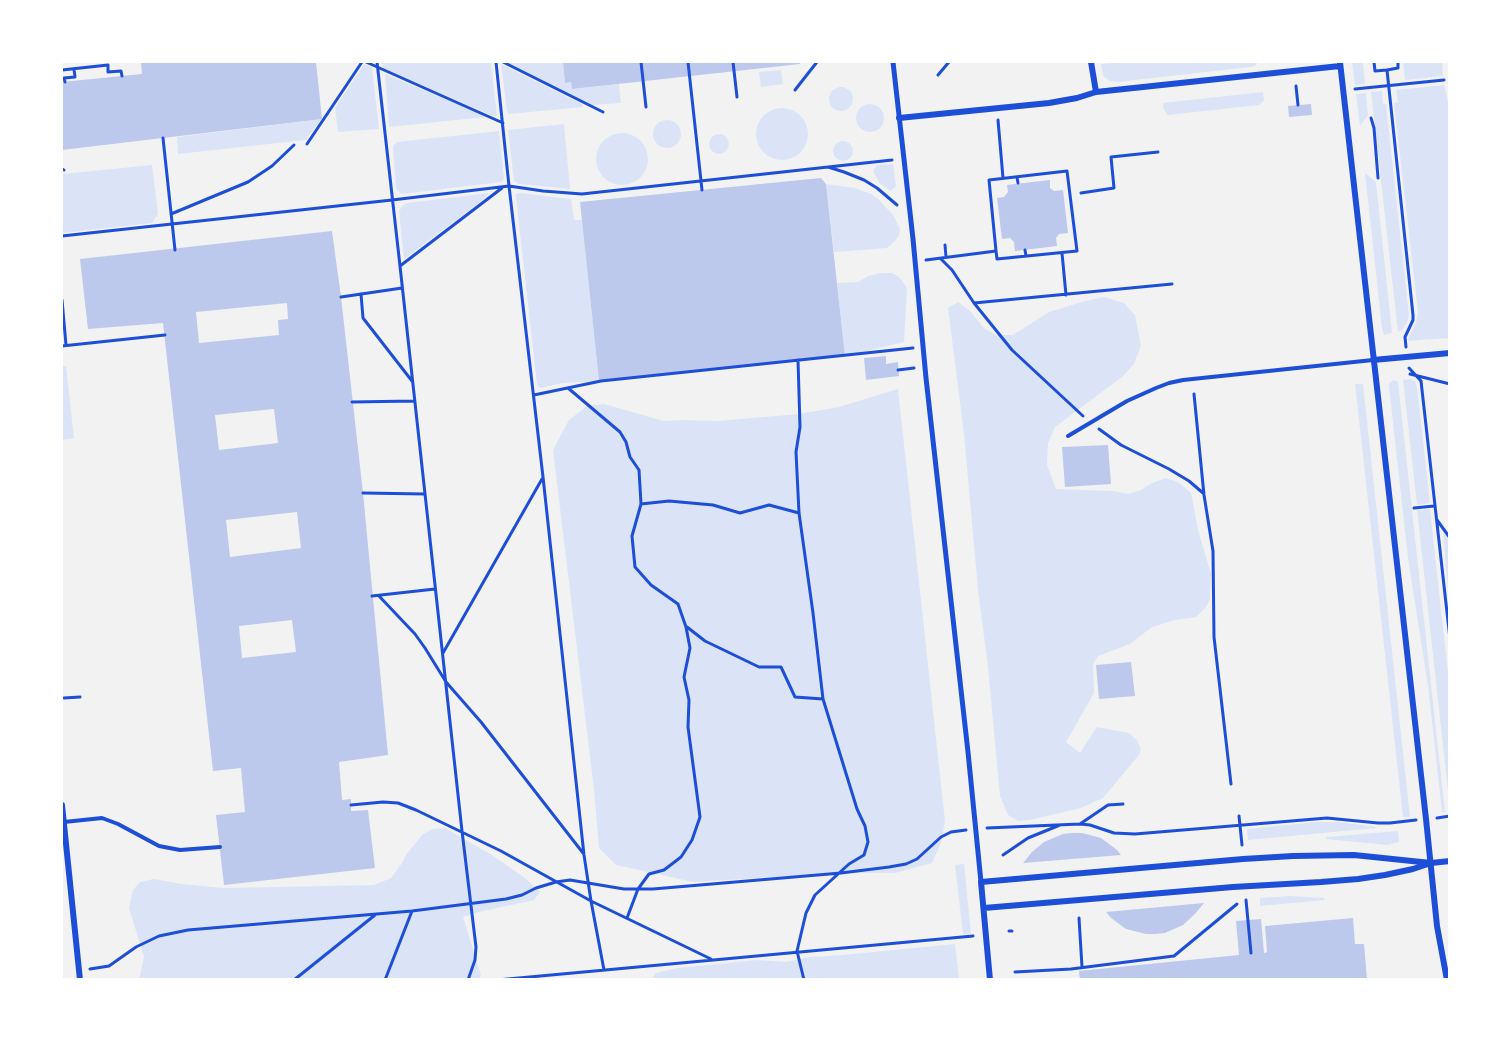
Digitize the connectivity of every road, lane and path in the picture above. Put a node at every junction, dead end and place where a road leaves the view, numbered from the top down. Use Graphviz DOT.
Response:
graph roads {
  1 [pos="364,62"];
  2 [pos="376,62"];
  3 [pos="496,62"];
  4 [pos="503,62"];
  5 [pos="641,62"];
  6 [pos="688,62"];
  7 [pos="733,62"];
  8 [pos="817,62"];
  9 [pos="893,62"];
  10 [pos="949,62"];
  11 [pos="1091,62"];
  12 [pos="1374,62"];
  13 [pos="1398,62"];
  14 [pos="1340,64"];
  15 [pos="377,68"];
  16 [pos="74,69"];
  17 [pos="62,70"];
  18 [pos="1387,70"];
  19 [pos="938,75"];
  20 [pos="122,76"];
  21 [pos="1444,80"];
  22 [pos="65,82"];
  23 [pos="1296,86"];
  24 [pos="1389,86"];
  25 [pos="1355,89"];
  26 [pos="795,90"];
  27 [pos="1096,92"];
  28 [pos="737,96"];
  29 [pos="1298,105"];
  30 [pos="646,107"];
  31 [pos="997,108"];
  32 [pos="603,112"];
  33 [pos="899,118"];
  34 [pos="1371,118"];
  35 [pos="503,123"];
  36 [pos="163,138"];
  37 [pos="307,144"];
  38 [pos="294,146"];
  39 [pos="1158,152"];
  40 [pos="903,158"];
  41 [pos="823,166"];
  42 [pos="1017,177"];
  43 [pos="1003,178"];
  44 [pos="1378,178"];
  45 [pos="701,181"];
  46 [pos="1018,183"];
  47 [pos="509,186"];
  48 [pos="504,187"];
  49 [pos="702,190"];
  50 [pos="1081,193"];
  51 [pos="392,200"];
  52 [pos="898,206"];
  53 [pos="171,214"];
  54 [pos="172,224"];
  55 [pos="62,236"];
  56 [pos="945,245"];
  57 [pos="176,250"];
  58 [pos="1025,250"];
  59 [pos="996,251"];
  60 [pos="1062,253"];
  61 [pos="1026,256"];
  62 [pos="946,257"];
  63 [pos="940,258"];
  64 [pos="915,261"];
  65 [pos="400,266"];
  66 [pos="1172,284"];
  67 [pos="402,288"];
  68 [pos="361,294"];
  69 [pos="1066,295"];
  70 [pos="341,297"];
  71 [pos="62,300"];
  72 [pos="974,303"];
  73 [pos="62,308"];
  74 [pos="165,335"];
  75 [pos="1405,341"];
  76 [pos="66,345"];
  77 [pos="62,346"];
  78 [pos="923,346"];
  79 [pos="1449,353"];
  80 [pos="798,360"];
  81 [pos="1373,360"];
  82 [pos="1408,366"];
  83 [pos="925,367"];
  84 [pos="898,370"];
  85 [pos="1410,374"];
  86 [pos="1417,375"];
  87 [pos="412,381"];
  88 [pos="1449,384"];
  89 [pos="568,388"];
  90 [pos="1194,394"];
  91 [pos="534,395"];
  92 [pos="414,401"];
  93 [pos="352,402"];
  94 [pos="1091,423"];
  95 [pos="1068,436"];
  96 [pos="543,477"];
  97 [pos="363,493"];
  98 [pos="425,494"];
  99 [pos="1204,495"];
  100 [pos="641,504"];
  101 [pos="1434,506"];
  102 [pos="1414,508"];
  103 [pos="799,513"];
  104 [pos="1436,517"];
  105 [pos="1449,538"];
  106 [pos="435,589"];
  107 [pos="372,596"];
  108 [pos="379,596"];
  109 [pos="686,627"];
  110 [pos="1449,639"];
  111 [pos="442,654"];
  112 [pos="446,682"];
  113 [pos="80,697"];
  114 [pos="64,698"];
  115 [pos="823,699"];
  116 [pos="1231,784"];
  117 [pos="1123,804"];
  118 [pos="62,805"];
  119 [pos="351,805"];
  120 [pos="1239,816"];
  121 [pos="1449,816"];
  122 [pos="1443,817"];
  123 [pos="1411,821"];
  124 [pos="63,822"];
  125 [pos="1064,824"];
  126 [pos="1080,824"];
  127 [pos="1240,825"];
  128 [pos="990,827"];
  129 [pos="462,831"];
  130 [pos="963,831"];
  131 [pos="1242,845"];
  132 [pos="220,847"];
  133 [pos="584,855"];
  134 [pos="1003,855"];
  135 [pos="1449,861"];
  136 [pos="1431,863"];
  137 [pos="841,873"];
  138 [pos="556,882"];
  139 [pos="589,882"];
  140 [pos="981,882"];
  141 [pos="638,889"];
  142 [pos="1246,900"];
  143 [pos="591,901"];
  144 [pos="471,903"];
  145 [pos="1237,904"];
  146 [pos="984,908"];
  147 [pos="412,911"];
  148 [pos="377,914"];
  149 [pos="627,918"];
  150 [pos="1079,918"];
  151 [pos="973,936"];
  152 [pos="797,951"];
  153 [pos="1251,954"];
  154 [pos="712,960"];
  155 [pos="1082,967"];
  156 [pos="94,968"];
  157 [pos="604,970"];
  158 [pos="1015,972"];
  159 [pos="80,980"];
  160 [pos="294,980"];
  161 [pos="385,980"];
  162 [pos="468,980"];
  163 [pos="497,980"];
  164 [pos="804,980"];
  165 [pos="990,980"];
  166 [pos="1447,980"];
  1 -- 15 [label="path"];
  1 -- 37 [label="path"];
  2 -- 15 [label="path"];
  3 -- 35 [label="path"];
  4 -- 32 [label="path"];
  5 -- 30 [label="path"];
  6 -- 45 [label="path"];
  7 -- 28 [label="path"];
  8 -- 26 [label="path"];
  9 -- 33 [label="street"];
  10 -- 19 [label="path"];
  11 -- 27 [label="street"];
  12 -- 18 [label="path"];
  13 -- 18 [label="path"];
  14 -- 27 [label="street"];
  14 -- 81 [label="street"];
  15 -- 35 [label="path"];
  15 -- 51 [label="path"];
  16 -- 17 [label="path"];
  16 -- 20 [label="path"];
  16 -- 22 [label="path"];
  18 -- 24 [label="path"];
  21 -- 24 [label="path"];
  23 -- 29 [label="path"];
  24 -- 25 [label="path"];
  24 -- 75 [label="path"];
  27 -- 31 [label="street"];
  31 -- 33 [label="street"];
  31 -- 43 [label="path"];
  33 -- 40 [label="street"];
  34 -- 44 [label="path"];
  35 -- 47 [label="path"];
  36 -- 53 [label="path"];
  38 -- 53 [label="path"];
  39 -- 50 [label="path"];
  40 -- 41 [label="path"];
  40 -- 64 [label="street"];
  41 -- 45 [label="path"];
  41 -- 52 [label="path"];
  42 -- 43 [label="path"];
  42 -- 46 [label="path"];
  42 -- 60 [label="path"];
  43 -- 59 [label="path"];
  45 -- 47 [label="path"];
  45 -- 49 [label="path"];
  47 -- 48 [label="path"];
  47 -- 91 [label="path"];
  48 -- 51 [label="path"];
  48 -- 65 [label="path"];
  51 -- 54 [label="path"];
  51 -- 65 [label="path"];
  53 -- 54 [label="path"];
  54 -- 55 [label="path"];
  54 -- 57 [label="path"];
  56 -- 62 [label="path"];
  58 -- 61 [label="path"];
  59 -- 61 [label="path"];
  59 -- 62 [label="path"];
  60 -- 61 [label="path"];
  60 -- 69 [label="path"];
  62 -- 63 [label="path"];
  63 -- 64 [label="path"];
  63 -- 72 [label="path"];
  64 -- 78 [label="street"];
  65 -- 67 [label="path"];
  66 -- 69 [label="path"];
  67 -- 68 [label="path"];
  67 -- 87 [label="path"];
  68 -- 70 [label="path"];
  68 -- 87 [label="path"];
  69 -- 72 [label="path"];
  71 -- 73 [label="path"];
  72 -- 94 [label="path"];
  73 -- 76 [label="path"];
  74 -- 76 [label="path"];
  76 -- 77 [label="path"];
  78 -- 80 [label="path"];
  78 -- 83 [label="street"];
  79 -- 81 [label="street"];
  80 -- 89 [label="path"];
  80 -- 103 [label="path"];
  81 -- 94 [label="lane"];
  81 -- 136 [label="street"];
  82 -- 86 [label="path"];
  83 -- 84 [label="path"];
  83 -- 140 [label="street"];
  85 -- 86 [label="path"];
  86 -- 88 [label="path"];
  86 -- 101 [label="path"];
  87 -- 92 [label="path"];
  89 -- 91 [label="path"];
  89 -- 100 [label="path"];
  90 -- 99 [label="path"];
  91 -- 96 [label="path"];
  92 -- 93 [label="path"];
  92 -- 98 [label="path"];
  94 -- 95 [label="lane"];
  94 -- 99 [label="path"];
  96 -- 111 [label="path"];
  96 -- 133 [label="path"];
  97 -- 98 [label="path"];
  98 -- 106 [label="path"];
  99 -- 116 [label="path"];
  100 -- 103 [label="path"];
  100 -- 109 [label="path"];
  101 -- 102 [label="path"];
  101 -- 104 [label="path"];
  103 -- 115 [label="path"];
  104 -- 105 [label="path"];
  104 -- 110 [label="path"];
  106 -- 108 [label="path"];
  106 -- 111 [label="path"];
  107 -- 108 [label="path"];
  108 -- 112 [label="path"];
  109 -- 115 [label="path"];
  109 -- 141 [label="path"];
  111 -- 112 [label="path"];
  112 -- 129 [label="path"];
  112 -- 133 [label="path"];
  113 -- 114 [label="path"];
  115 -- 137 [label="path"];
  117 -- 126 [label="path"];
  118 -- 124 [label="street"];
  119 -- 129 [label="path"];
  120 -- 127 [label="path"];
  121 -- 122 [label="path"];
  123 -- 127 [label="path"];
  124 -- 132 [label="lane"];
  124 -- 159 [label="street"];
  125 -- 126 [label="path"];
  125 -- 128 [label="path"];
  125 -- 134 [label="path"];
  126 -- 127 [label="path"];
  127 -- 131 [label="path"];
  129 -- 138 [label="path"];
  129 -- 144 [label="path"];
  130 -- 137 [label="path"];
  133 -- 139 [label="path"];
  135 -- 136 [label="street"];
  136 -- 140 [label="street"];
  136 -- 146 [label="street"];
  136 -- 166 [label="street"];
  137 -- 141 [label="path"];
  137 -- 152 [label="path"];
  138 -- 139 [label="path"];
  138 -- 143 [label="path"];
  138 -- 144 [label="path"];
  139 -- 141 [label="path"];
  139 -- 143 [label="path"];
  140 -- 146 [label="street"];
  141 -- 149 [label="path"];
  142 -- 153 [label="path"];
  143 -- 149 [label="path"];
  143 -- 157 [label="path"];
  144 -- 147 [label="path"];
  144 -- 162 [label="path"];
  145 -- 155 [label="path"];
  146 -- 165 [label="street"];
  147 -- 148 [label="path"];
  147 -- 161 [label="path"];
  148 -- 156 [label="path"];
  148 -- 160 [label="path"];
  149 -- 154 [label="path"];
  150 -- 155 [label="path"];
  151 -- 152 [label="path"];
  152 -- 154 [label="path"];
  152 -- 164 [label="path"];
  154 -- 157 [label="path"];
  155 -- 158 [label="path"];
  157 -- 163 [label="path"];
}
